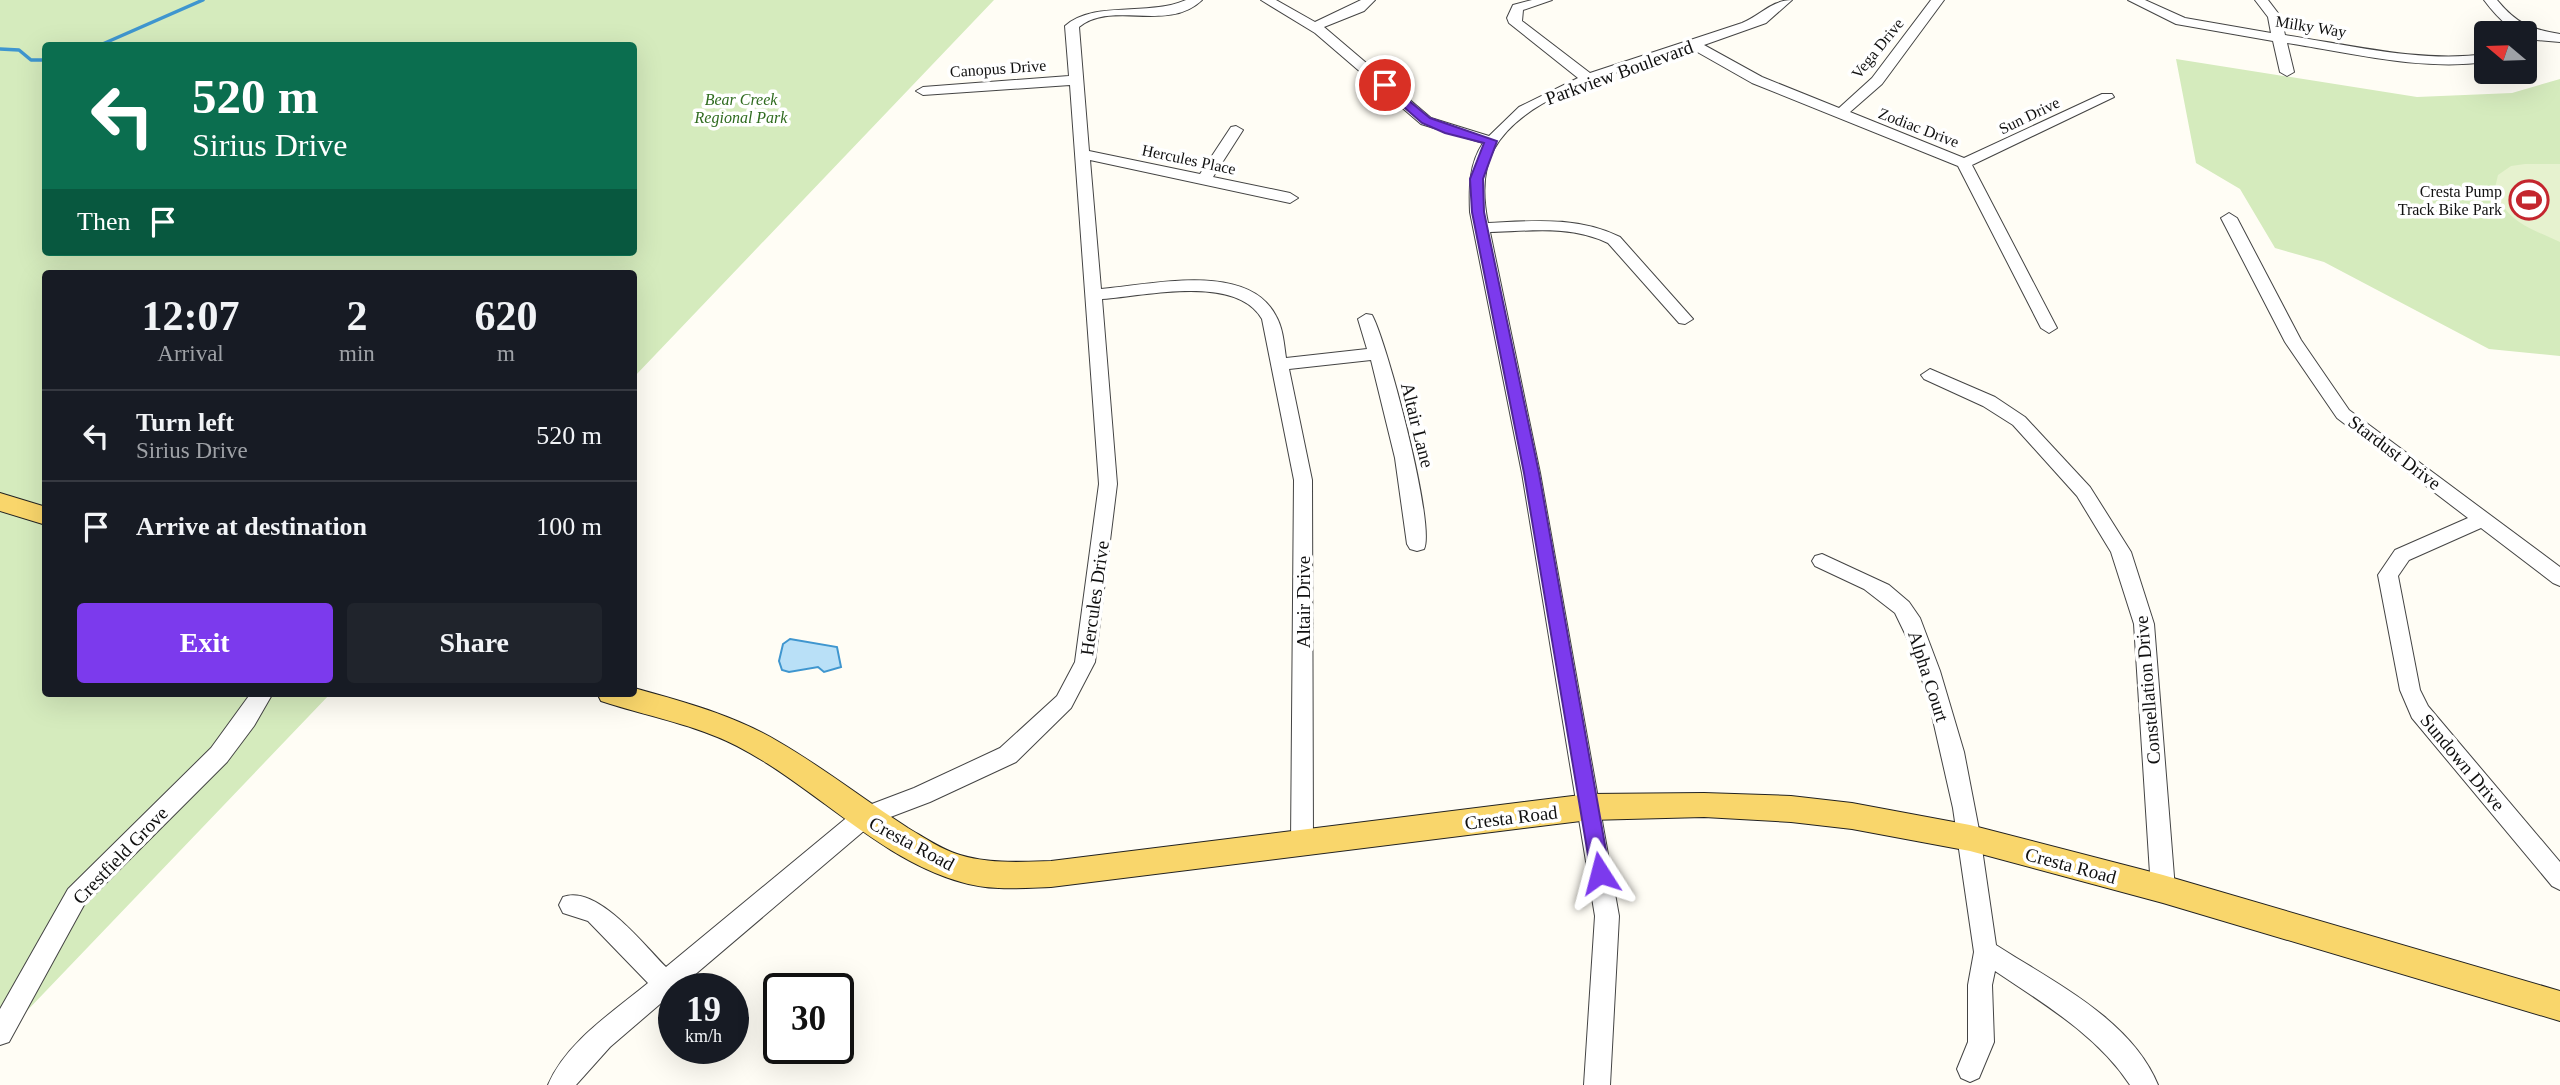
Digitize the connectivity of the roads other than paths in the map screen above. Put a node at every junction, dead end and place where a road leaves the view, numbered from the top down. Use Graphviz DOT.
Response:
graph roads {
  1 [pos="1196,0"];
  2 [pos="1268,0"];
  3 [pos="1369,0"];
  4 [pos="1546,0"];
  5 [pos="1786,0"];
  6 [pos="1938,0"];
  7 [pos="2134,0"];
  8 [pos="2261,0"];
  9 [pos="2490,0"];
  10 [pos="2511,21"];
  11 [pos="1315,26"];
  12 [pos="2538,35"];
  13 [pos="2280,38"];
  14 [pos="2560,38"];
  15 [pos="1694,45"];
  16 [pos="2474,60"];
  17 [pos="2287,72"];
  18 [pos="1589,79"];
  19 [pos="1076,80"];
  20 [pos="923,91"];
  21 [pos="2107,97"];
  22 [pos="1840,114"];
  23 [pos="1236,130"];
  24 [pos="1491,141"];
  25 [pos="1082,154"];
  26 [pos="1964,163"];
  27 [pos="1204,180"];
  28 [pos="1290,198"];
  29 [pos="2229,218"];
  30 [pos="1481,228"];
  31 [pos="1093,295"];
  32 [pos="1366,319"];
  33 [pos="1685,319"];
  34 [pos="2049,328"];
  35 [pos="1378,354"];
  36 [pos="1279,365"];
  37 [pos="1930,375"];
  38 [pos="0,502"];
  39 [pos="42,515"];
  40 [pos="2484,519"];
  41 [pos="1417,544"];
  42 [pos="1822,561"];
  43 [pos="2560,578"];
  44 [pos="260,697"];
  45 [pos="624,697"];
  46 [pos="1589,807"];
  47 [pos="864,817"];
  48 [pos="1970,838"];
  49 [pos="1302,843"];
  50 [pos="2560,879"];
  51 [pos="2163,889"];
  52 [pos="571,905"];
  53 [pos="1986,952"];
  54 [pos="677,973"];
  55 [pos="658,976"];
  56 [pos="658,989"];
  57 [pos="2560,1006"];
  58 [pos="0,1033"];
  59 [pos="1970,1069"];
  60 [pos="561,1085"];
  61 [pos="1597,1085"];
  62 [pos="2145,1085"];
  1 -- 19 [label="street, Hercules Drive"];
  2 -- 11 [label="street"];
  3 -- 11 [label="street"];
  4 -- 18 [label="street"];
  5 -- 15 [label="street, Parkview Boulevard"];
  6 -- 22 [label="street, Vega Drive"];
  7 -- 13 [label="street, Milky Way"];
  8 -- 13 [label="street"];
  9 -- 10 [label="street"];
  11 -- 24 [label="street"];
  12 -- 14 [label="street"];
  13 -- 16 [label="street, Milky Way"];
  13 -- 17 [label="street"];
  15 -- 18 [label="street, Parkview Boulevard"];
  15 -- 22 [label="street, Zodiac Drive"];
  18 -- 24 [label="street, Parkview Boulevard"];
  19 -- 20 [label="street, Canopus Drive"];
  19 -- 25 [label="street, Hercules Drive"];
  21 -- 26 [label="street, Sun Drive"];
  22 -- 26 [label="street, Zodiac Drive"];
  23 -- 27 [label="street"];
  24 -- 30 [label="street, Parkview Boulevard"];
  25 -- 27 [label="street, Hercules Place"];
  25 -- 31 [label="street, Hercules Drive"];
  26 -- 34 [label="street, Zodiac Drive"];
  27 -- 28 [label="street, Hercules Place"];
  29 -- 40 [label="street, Stardust Drive"];
  30 -- 33 [label="street"];
  30 -- 46 [label="street, Parkview Boulevard"];
  31 -- 36 [label="street, Altair Drive"];
  31 -- 47 [label="street, Hercules Drive"];
  32 -- 35 [label="street, Altair Lane"];
  35 -- 36 [label="street"];
  35 -- 41 [label="street, Altair Lane"];
  36 -- 49 [label="street, Altair Drive"];
  37 -- 51 [label="street, Constellation Drive"];
  38 -- 39 [label="main road"];
  40 -- 43 [label="street, Stardust Drive"];
  40 -- 50 [label="street, Sundown Drive"];
  42 -- 48 [label="street, Alpha Court"];
  44 -- 58 [label="street, Crestfield Grove"];
  45 -- 47 [label="main road, Cresta Road"];
  46 -- 48 [label="main road, Cresta Road"];
  46 -- 49 [label="main road, Cresta Road"];
  46 -- 61 [label="street, Parkview Boulevard"];
  47 -- 49 [label="main road, Cresta Road"];
  47 -- 54 [label="street, Hercules Drive"];
  48 -- 51 [label="main road, Cresta Road"];
  48 -- 53 [label="street"];
  51 -- 57 [label="main road, Cresta Road"];
  52 -- 55 [label="street"];
  53 -- 59 [label="street"];
  53 -- 62 [label="street"];
  56 -- 60 [label="street, Hercules Drive"];
}
